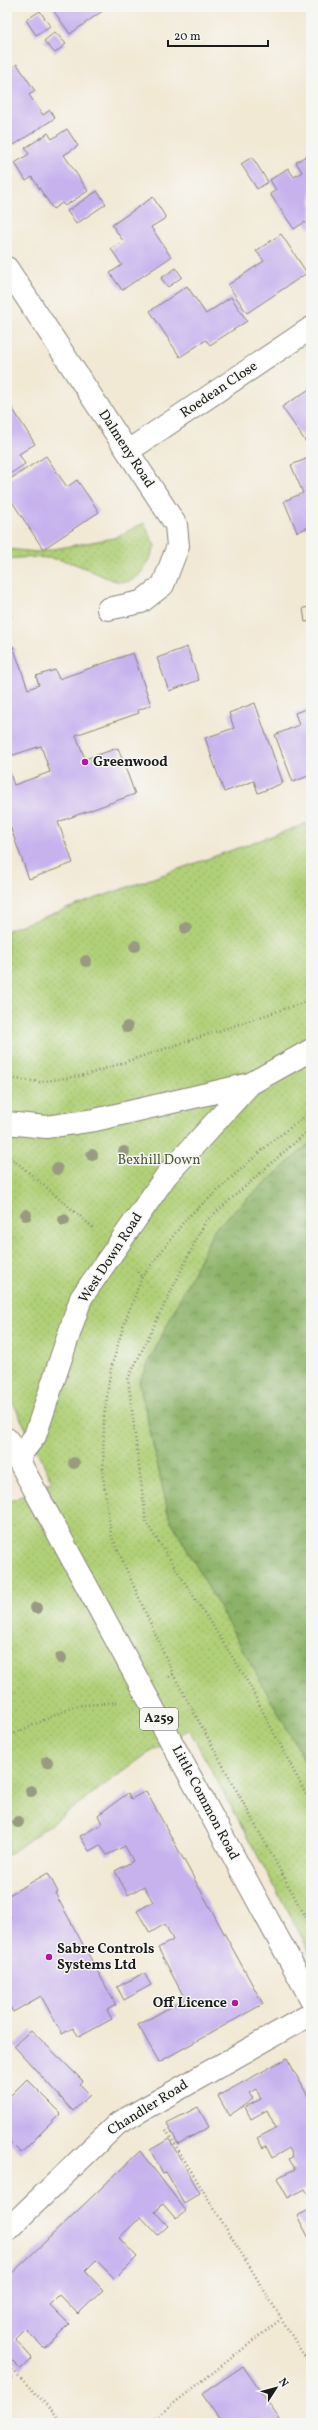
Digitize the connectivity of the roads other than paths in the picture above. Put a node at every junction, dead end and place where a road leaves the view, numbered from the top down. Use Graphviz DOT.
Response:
graph roads {
  1 [pos="7,268"];
  2 [pos="311,328"];
  3 [pos="128,451"];
  4 [pos="108,609"];
  5 [pos="311,1050"];
  6 [pos="250,1084"];
  7 [pos="7,1123"];
  8 [pos="7,1440"];
  9 [pos="17,1459"];
  10 [pos="311,1999"];
  11 [pos="311,2014"];
  12 [pos="7,2230"];
  1 -- 3 [label="main road, Dalmeny Road"];
  2 -- 3 [label="main road, Roedean Close"];
  3 -- 4 [label="main road, Dalmeny Road"];
  5 -- 6 [label="main road, West Down Road"];
  6 -- 7 [label="main road, West Down Road"];
  6 -- 9 [label="main road, West Down Road"];
  8 -- 9 [label="main road, Little Common Road / A259"];
  9 -- 10 [label="main road, Little Common Road / A259"];
  11 -- 12 [label="main road, Chandler Road"];
}
